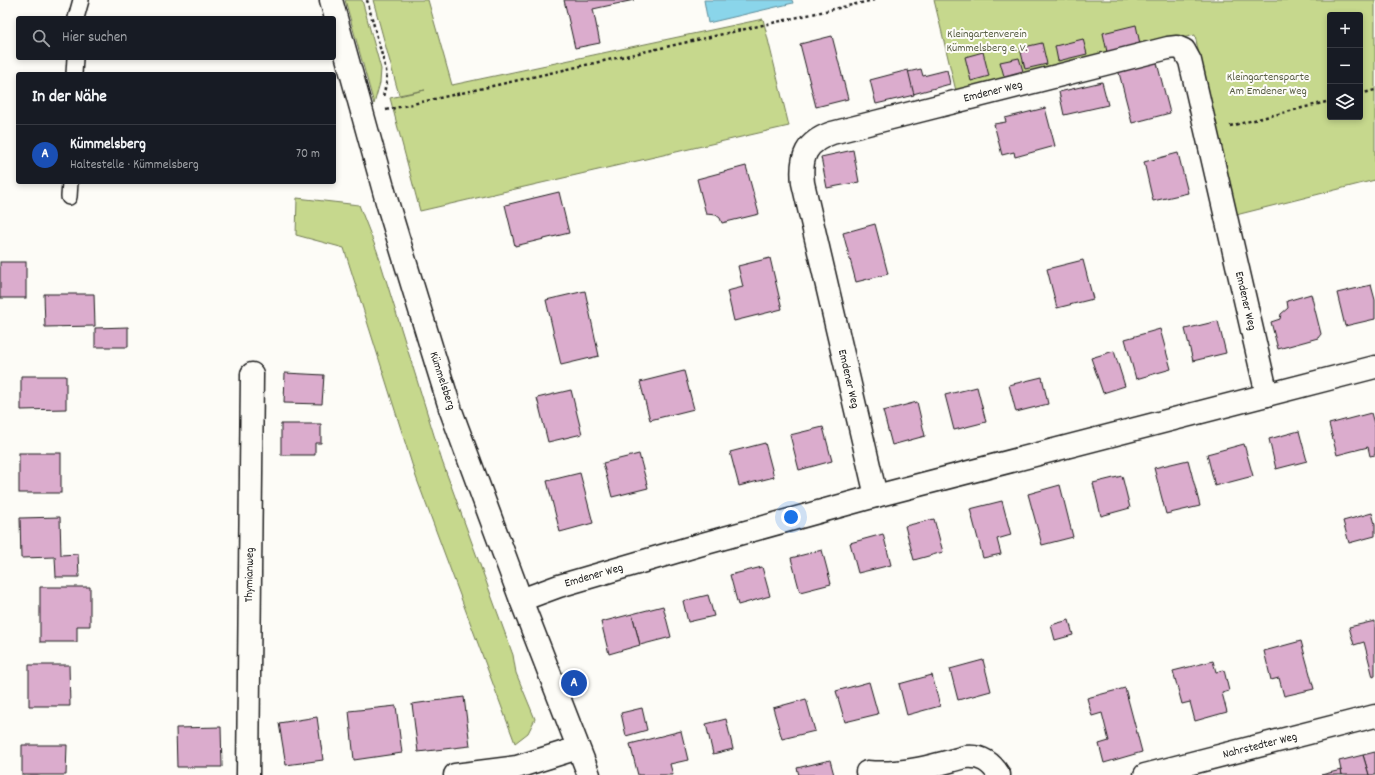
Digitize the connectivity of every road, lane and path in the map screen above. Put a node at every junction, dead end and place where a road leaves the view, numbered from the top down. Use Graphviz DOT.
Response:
graph roads {
  1 [pos="81,0"];
  2 [pos="330,0"];
  3 [pos="367,0"];
  4 [pos="874,0"];
  5 [pos="77,16"];
  6 [pos="335,16"];
  7 [pos="336,21"];
  8 [pos="75,60"];
  9 [pos="74,72"];
  10 [pos="1375,90"];
  11 [pos="1363,93"];
  12 [pos="382,100"];
  13 [pos="1327,102"];
  14 [pos="382,106"];
  15 [pos="390,109"];
  16 [pos="383,110"];
  17 [pos="1222,128"];
  18 [pos="1375,367"];
  19 [pos="252,374"];
  20 [pos="1267,395"];
  21 [pos="876,496"];
  22 [pos="521,600"];
  23 [pos="1375,716"];
  24 [pos="578,748"];
  25 [pos="867,772"];
  26 [pos="248,775"];
  27 [pos="456,775"];
  28 [pos="589,775"];
  29 [pos="999,775"];
  30 [pos="1145,775"];
  1 -- 5 [label="lane"];
  2 -- 6 [label="street, Kümmelsberg"];
  3 -- 12 [label="path"];
  4 -- 15 [label="path"];
  7 -- 22 [label="street, Kümmelsberg"];
  8 -- 9 [label="lane"];
  10 -- 11 [label="path"];
  13 -- 17 [label="path"];
  14 -- 16 [label="path"];
  18 -- 20 [label="street, Emdener Weg"];
  19 -- 26 [label="street, Thymianweg"];
  20 -- 21 [label="street, Emdener Weg"];
  20 -- 21 [label="street, Emdener Weg"];
  21 -- 22 [label="street, Emdener Weg"];
  22 -- 24 [label="street, Kümmelsberg"];
  23 -- 30 [label="street, Nahrstedter Weg"];
  24 -- 27 [label="street"];
  24 -- 28 [label="street, Kümmelsberg"];
  25 -- 29 [label="street"];
}
